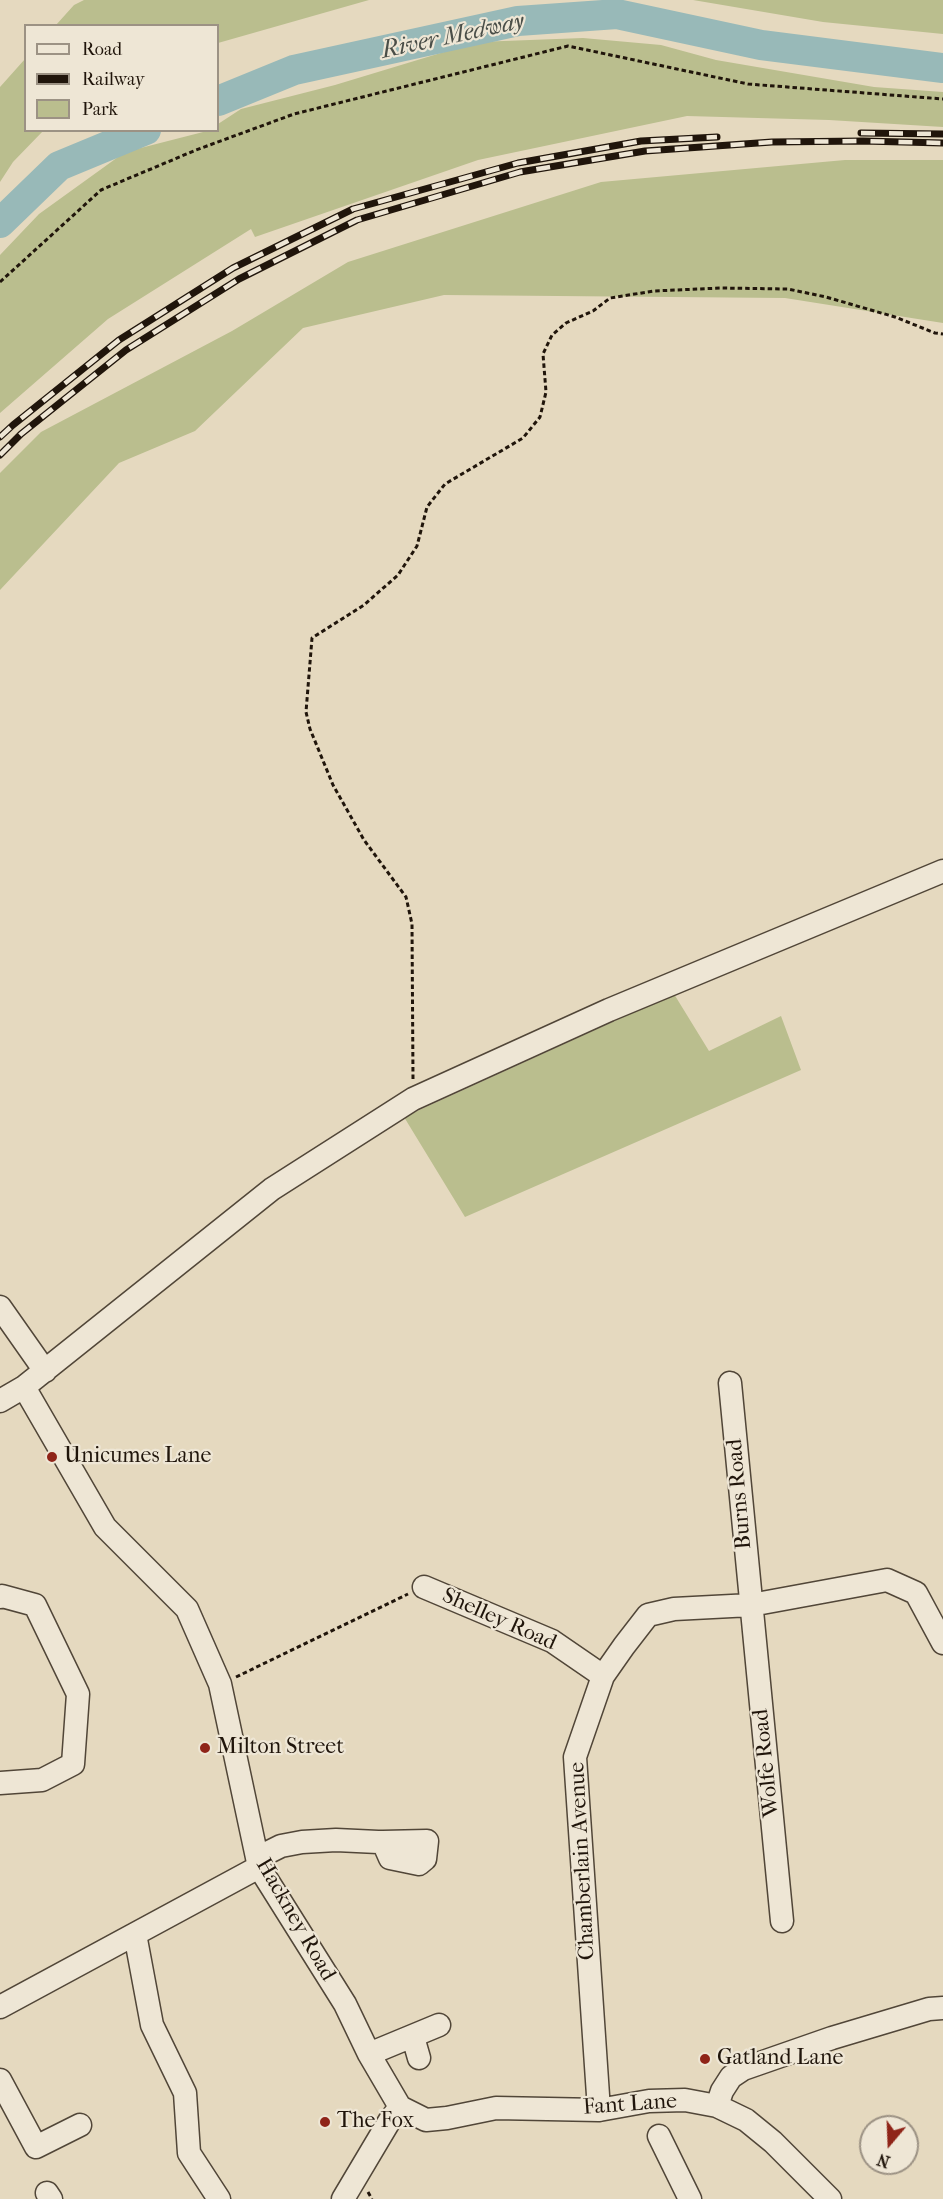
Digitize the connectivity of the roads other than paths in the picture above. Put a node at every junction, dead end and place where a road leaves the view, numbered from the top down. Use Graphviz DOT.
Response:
graph roads {
  1 [pos="943,871"];
  2 [pos="0,1307"];
  3 [pos="45,1371"];
  4 [pos="730,1383"];
  5 [pos="24,1387"];
  6 [pos="0,1401"];
  7 [pos="424,1587"];
  8 [pos="0,1597"];
  9 [pos="751,1605"];
  10 [pos="937,1617"];
  11 [pos="943,1643"];
  12 [pos="603,1676"];
  13 [pos="0,1783"];
  14 [pos="383,1842"];
  15 [pos="258,1862"];
  16 [pos="782,1921"];
  17 [pos="135,1934"];
  18 [pos="0,2007"];
  19 [pos="943,2008"];
  20 [pos="440,2025"];
  21 [pos="412,2037"];
  22 [pos="369,2054"];
  23 [pos="419,2058"];
  24 [pos="0,2080"];
  25 [pos="717,2106"];
  26 [pos="400,2107"];
  27 [pos="599,2109"];
  28 [pos="80,2125"];
  29 [pos="659,2136"];
  30 [pos="219,2199"];
  31 [pos="343,2199"];
  32 [pos="690,2199"];
  33 [pos="830,2199"];
  1 -- 3 [label="street"];
  2 -- 3 [label="street"];
  3 -- 5 [label="street"];
  4 -- 9 [label="street, Burns Road"];
  5 -- 6 [label="street"];
  5 -- 15 [label="street, Hackney Road"];
  7 -- 12 [label="street, Shelley Road"];
  8 -- 13 [label="street"];
  9 -- 10 [label="street, Chamberlain Avenue"];
  9 -- 12 [label="street, Chamberlain Avenue"];
  9 -- 16 [label="street, Wolfe Road"];
  10 -- 11 [label="street, Chamberlain Avenue"];
  12 -- 27 [label="street, Chamberlain Avenue"];
  14 -- 15 [label="street"];
  15 -- 17 [label="street"];
  15 -- 22 [label="street, Hackney Road"];
  17 -- 18 [label="street"];
  17 -- 30 [label="street"];
  19 -- 25 [label="street"];
  20 -- 21 [label="street"];
  21 -- 22 [label="street"];
  21 -- 23 [label="street"];
  22 -- 26 [label="street, Hackney Road"];
  24 -- 28 [label="street"];
  25 -- 27 [label="street, Fant Lane"];
  25 -- 33 [label="street, Fant Lane"];
  26 -- 27 [label="street, Fant Lane"];
  26 -- 31 [label="street"];
  29 -- 32 [label="street"];
}
